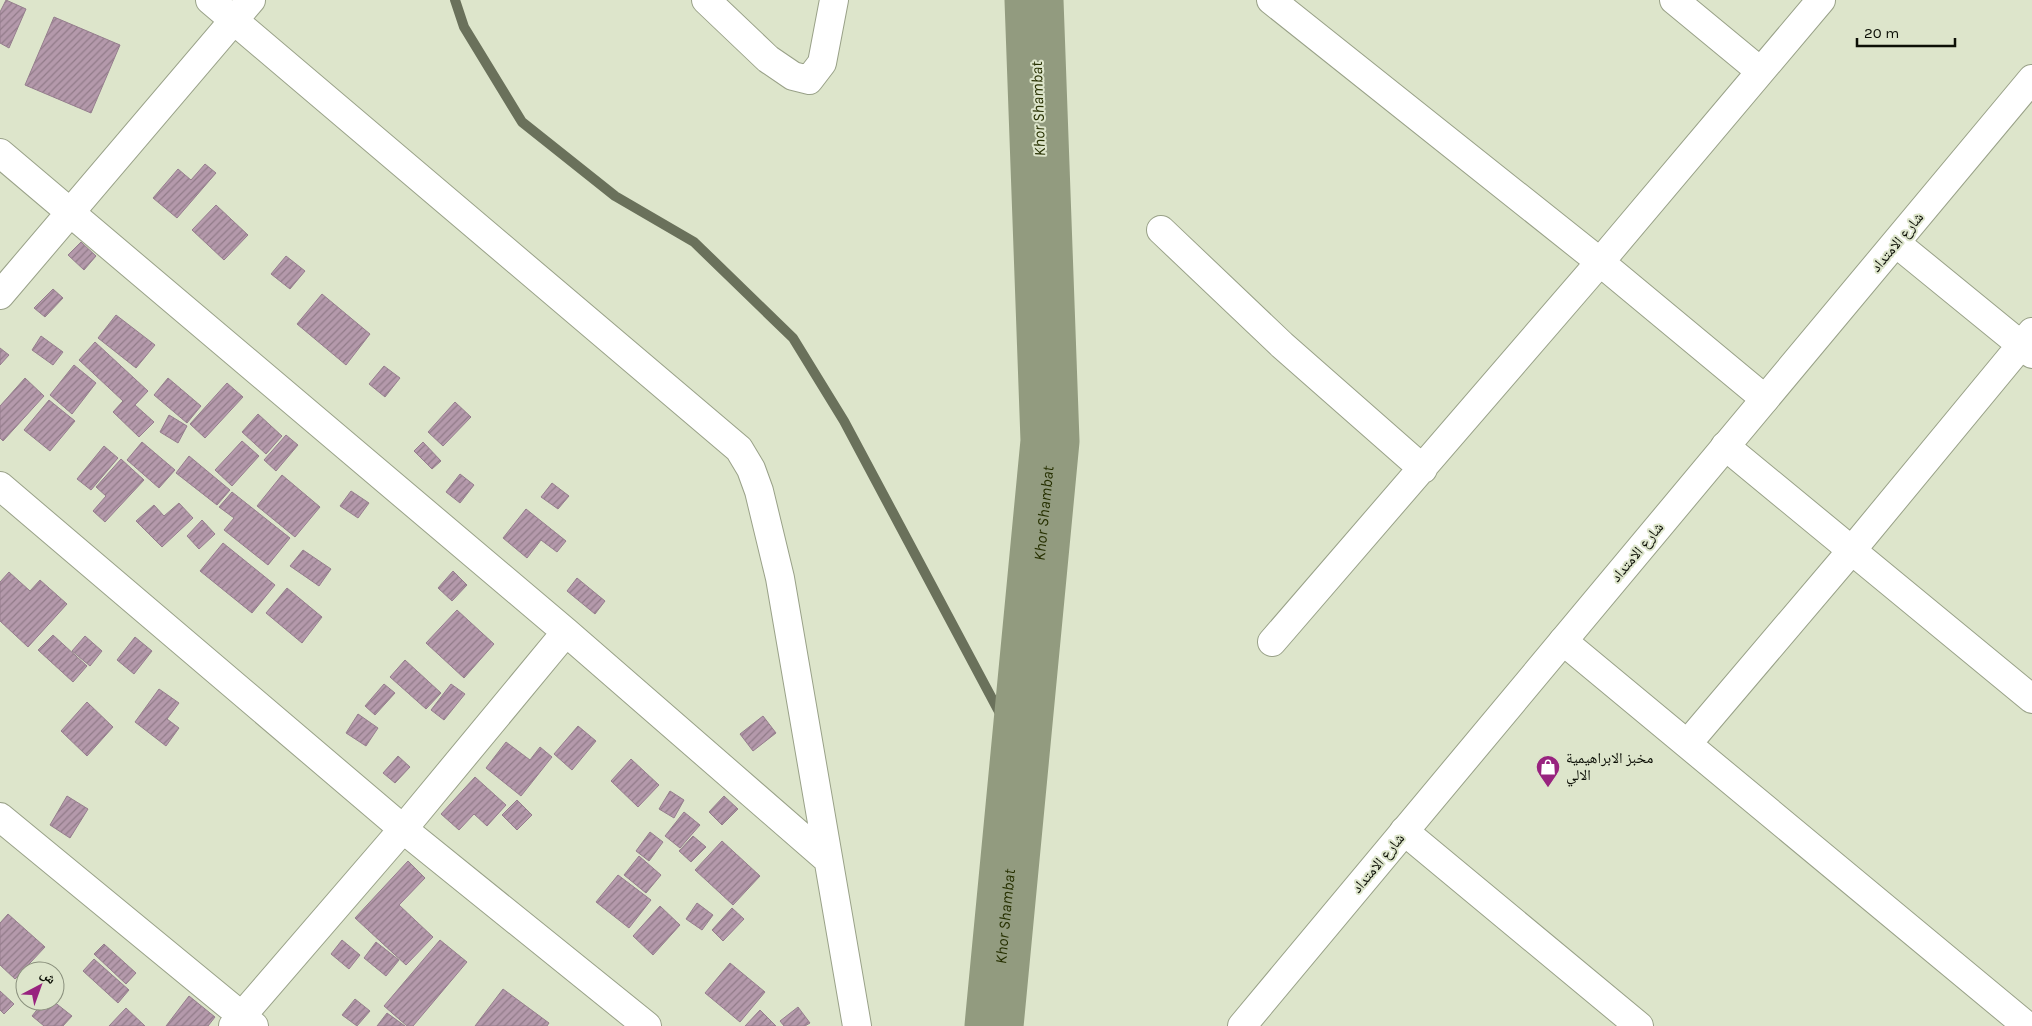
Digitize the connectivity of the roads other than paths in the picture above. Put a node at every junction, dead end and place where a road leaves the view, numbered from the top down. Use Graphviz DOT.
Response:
graph roads {
  1 [pos="210,0"];
  2 [pos="706,0"];
  3 [pos="834,0"];
  4 [pos="1271,0"];
  5 [pos="1674,0"];
  6 [pos="1821,0"];
  7 [pos="243,10"];
  8 [pos="1760,72"];
  9 [pos="2032,79"];
  10 [pos="0,153"];
  11 [pos="70,212"];
  12 [pos="1161,230"];
  13 [pos="1896,243"];
  14 [pos="1600,262"];
  15 [pos="0,295"];
  16 [pos="2028,344"];
  17 [pos="1765,399"];
  18 [pos="1726,446"];
  19 [pos="1423,469"];
  20 [pos="0,486"];
  21 [pos="1852,550"];
  22 [pos="566,632"];
  23 [pos="1563,640"];
  24 [pos="1272,642"];
  25 [pos="2032,699"];
  26 [pos="1688,743"];
  27 [pos="0,817"];
  28 [pos="403,829"];
  29 [pos="1404,831"];
  30 [pos="827,859"];
  31 [pos="243,1022"];
  32 [pos="646,1026"];
  33 [pos="857,1026"];
  34 [pos="1242,1026"];
  35 [pos="1639,1026"];
  36 [pos="2027,1026"];
  1 -- 7 [label="street"];
  2 -- 3 [label="street"];
  4 -- 14 [label="street"];
  5 -- 8 [label="street"];
  6 -- 8 [label="street"];
  7 -- 11 [label="street"];
  7 -- 30 [label="street"];
  8 -- 14 [label="street"];
  9 -- 13 [label="street, شارع الامتداد"];
  10 -- 11 [label="street"];
  11 -- 15 [label="street"];
  11 -- 22 [label="street"];
  12 -- 19 [label="street"];
  13 -- 16 [label="street"];
  13 -- 17 [label="street, شارع الامتداد"];
  14 -- 17 [label="street"];
  14 -- 19 [label="street"];
  16 -- 21 [label="street"];
  17 -- 18 [label="street, شارع الامتداد"];
  18 -- 21 [label="street"];
  18 -- 23 [label="street, شارع الامتداد"];
  19 -- 24 [label="street"];
  20 -- 28 [label="street"];
  21 -- 25 [label="street"];
  21 -- 26 [label="street"];
  22 -- 28 [label="street"];
  22 -- 30 [label="street"];
  23 -- 26 [label="street"];
  23 -- 29 [label="street, شارع الامتداد"];
  26 -- 36 [label="street"];
  27 -- 31 [label="street"];
  28 -- 31 [label="street"];
  28 -- 32 [label="street"];
  29 -- 34 [label="street, شارع الامتداد"];
  29 -- 35 [label="street"];
  30 -- 33 [label="street"];
}
